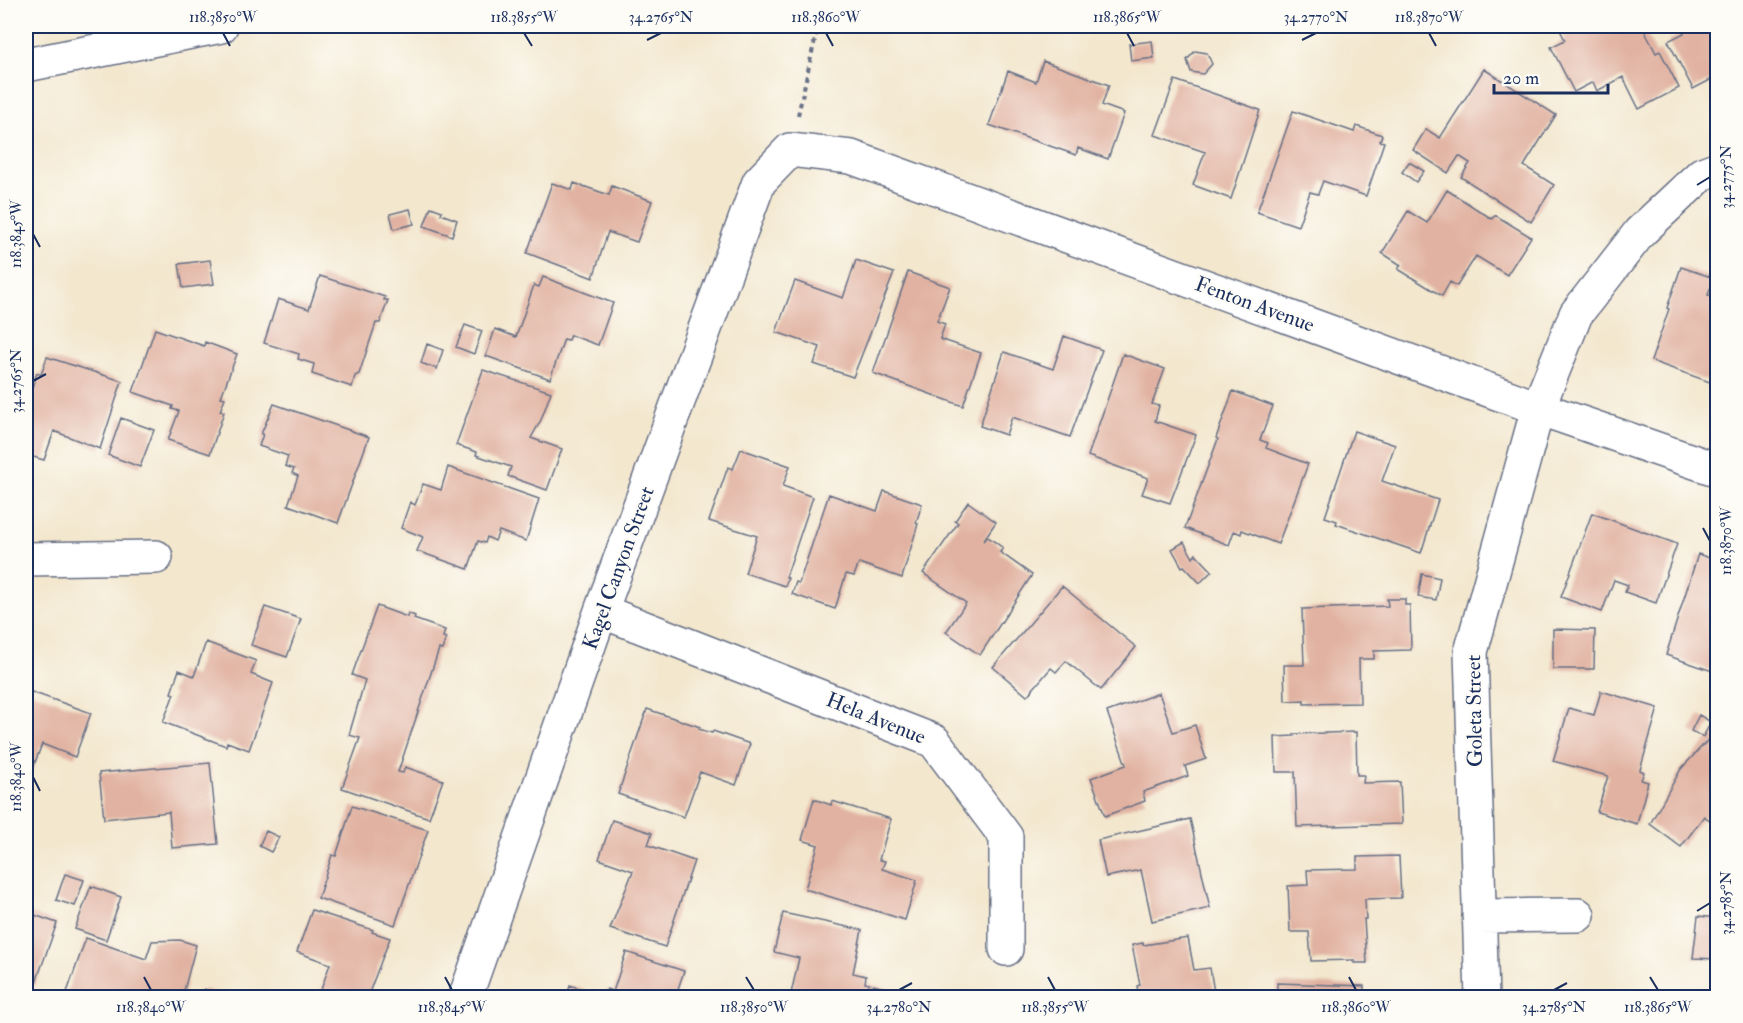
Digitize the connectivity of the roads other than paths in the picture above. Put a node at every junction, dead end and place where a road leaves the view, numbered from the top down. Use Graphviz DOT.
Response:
graph roads {
  1 [pos="221,26"];
  2 [pos="26,65"];
  3 [pos="790,150"];
  4 [pos="1718,168"];
  5 [pos="1538,408"];
  6 [pos="1718,470"];
  7 [pos="156,557"];
  8 [pos="26,559"];
  9 [pos="601,611"];
  10 [pos="1578,915"];
  11 [pos="1479,916"];
  12 [pos="1006,949"];
  13 [pos="465,998"];
  14 [pos="1482,998"];
  1 -- 2 [label="main road"];
  3 -- 5 [label="main road, Fenton Avenue"];
  3 -- 9 [label="main road, Kagel Canyon Street"];
  4 -- 5 [label="main road, Goleta Street"];
  5 -- 6 [label="main road, Fenton Avenue"];
  5 -- 11 [label="main road, Goleta Street"];
  7 -- 8 [label="main road"];
  9 -- 12 [label="main road, Hela Avenue"];
  9 -- 13 [label="main road, Kagel Canyon Street"];
  10 -- 11 [label="main road"];
  11 -- 14 [label="main road, Goleta Street"];
}
